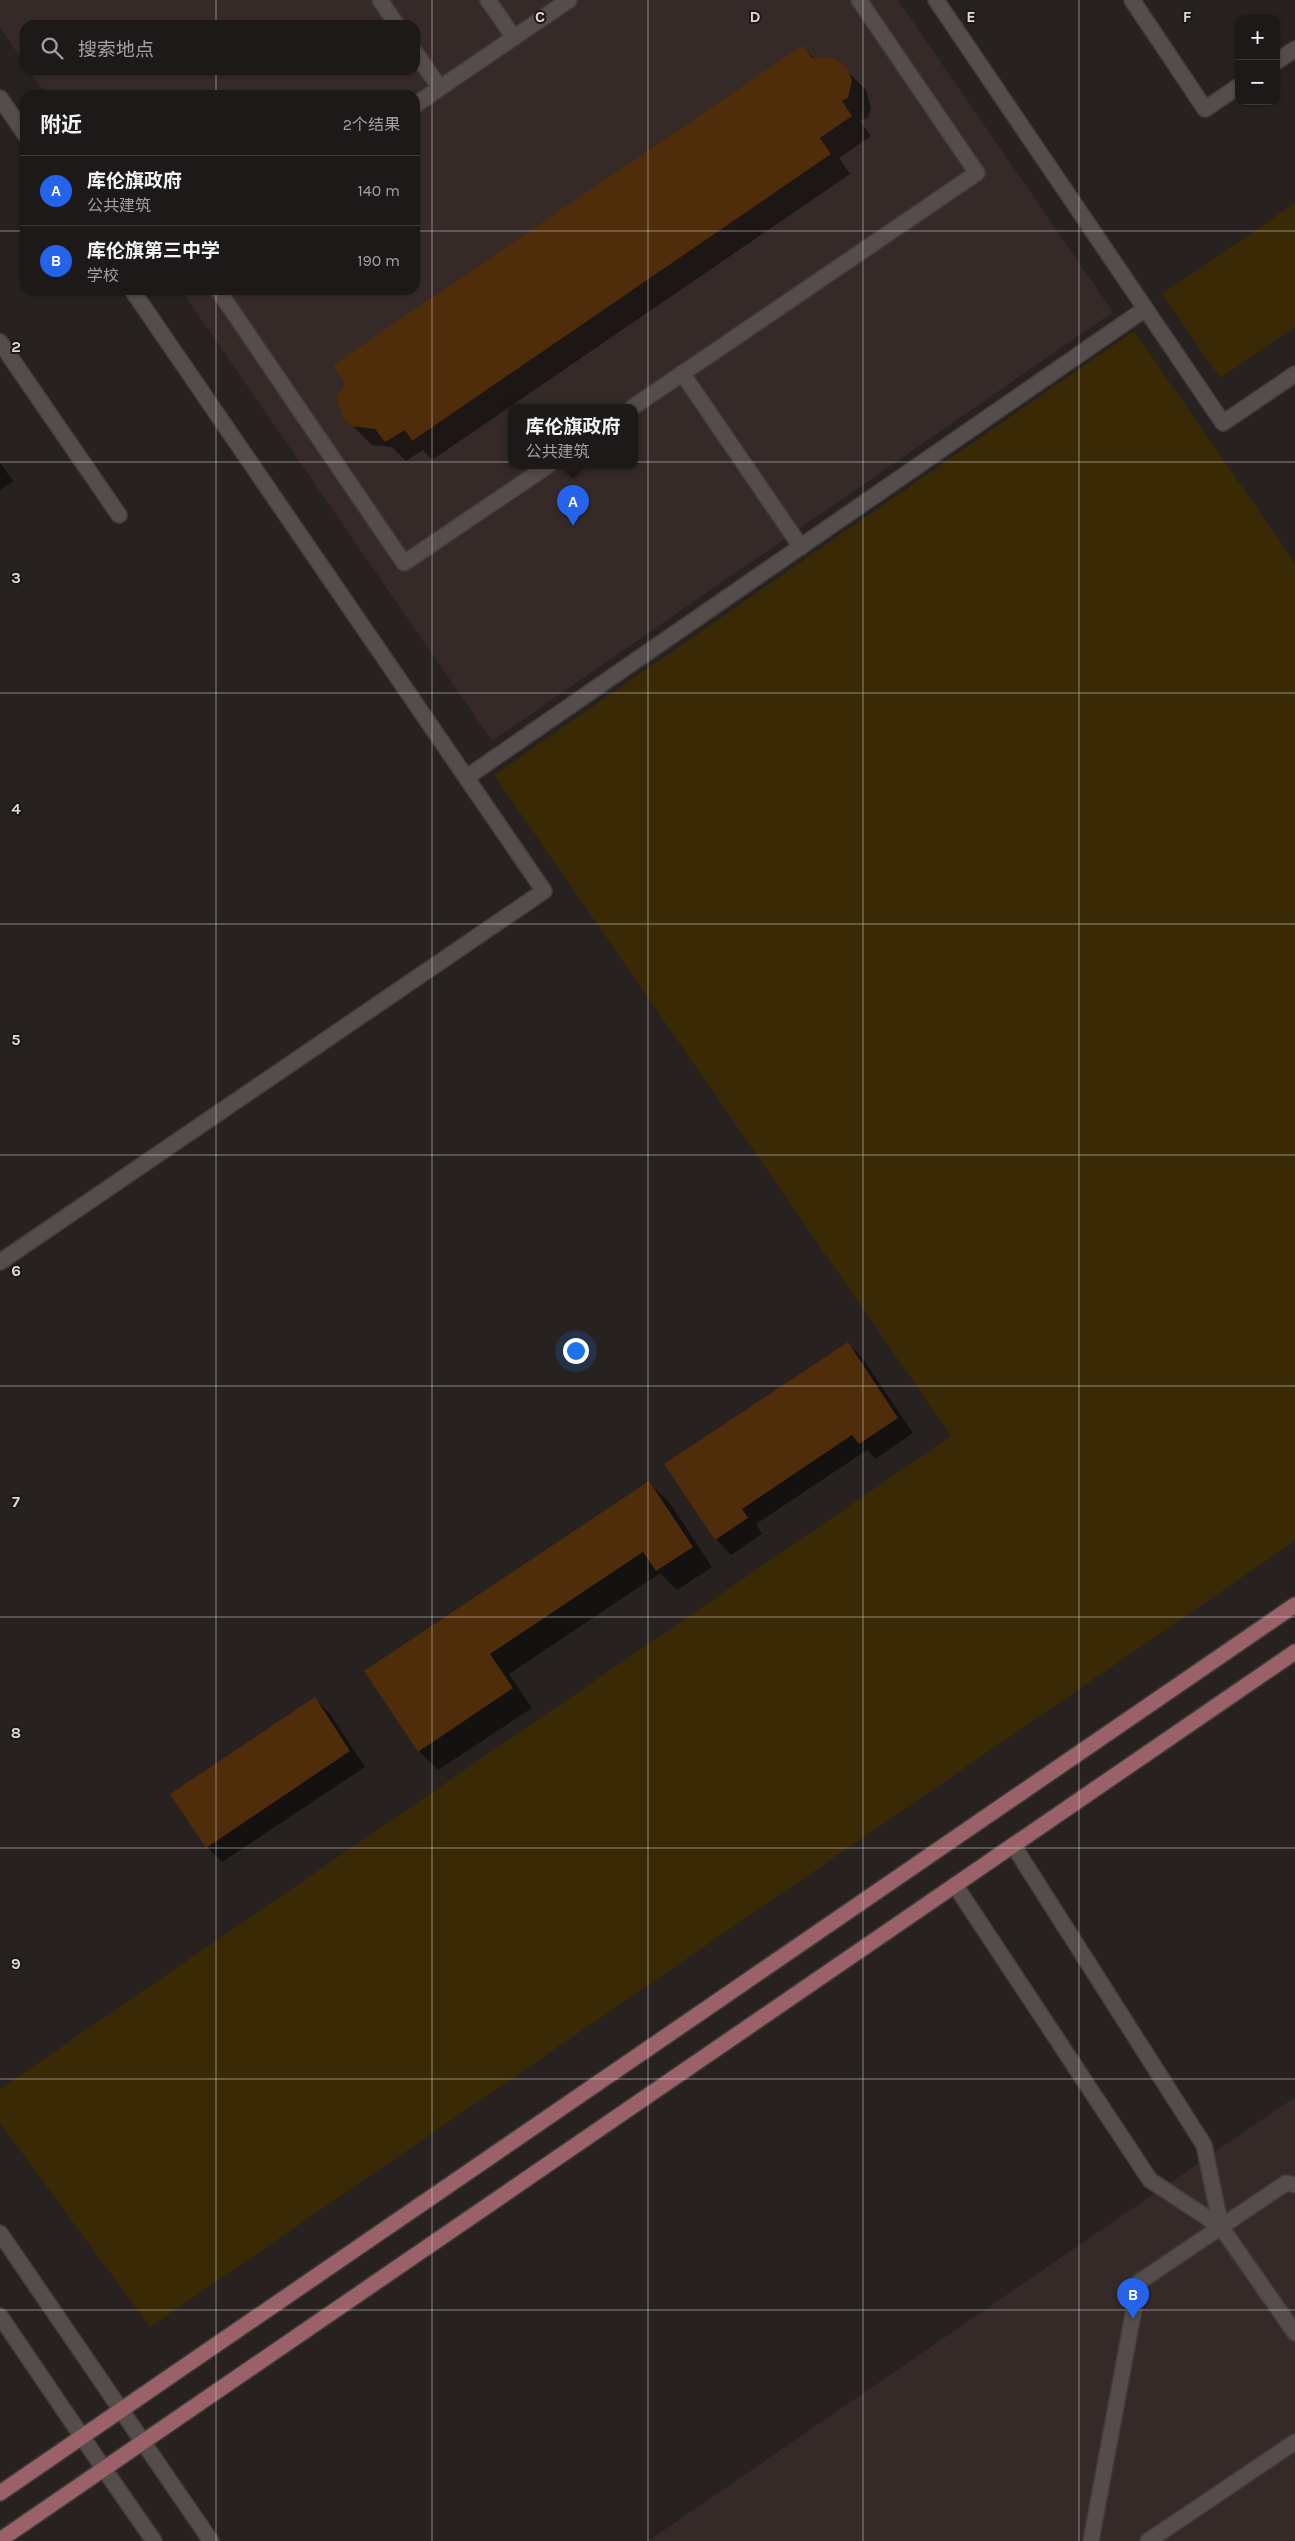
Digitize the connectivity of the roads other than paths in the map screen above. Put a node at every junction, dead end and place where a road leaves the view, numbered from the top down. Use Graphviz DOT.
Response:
graph roads {
  1 [pos="380,0"];
  2 [pos="488,0"];
  3 [pos="570,0"];
  4 [pos="859,0"];
  5 [pos="936,0"];
  6 [pos="1132,0"];
  7 [pos="394,20"];
  8 [pos="514,38"];
  9 [pos="1295,49"];
  10 [pos="420,59"];
  11 [pos="1279,60"];
  12 [pos="440,88"];
  13 [pos="1235,89"];
  14 [pos="0,98"];
  15 [pos="420,102"];
  16 [pos="20,127"];
  17 [pos="135,295"];
  18 [pos="221,295"];
  19 [pos="1145,309"];
  20 [pos="0,342"];
  21 [pos="682,374"];
  22 [pos="1295,374"];
  23 [pos="637,404"];
  24 [pos="543,469"];
  25 [pos="118,514"];
  26 [pos="801,547"];
  27 [pos="467,777"];
  28 [pos="0,1262"];
  29 [pos="1295,1605"];
  30 [pos="1295,1652"];
  31 [pos="1013,1845"];
  32 [pos="955,1885"];
  33 [pos="1295,2185"];
  34 [pos="1221,2227"];
  35 [pos="0,2233"];
  36 [pos="0,2316"];
  37 [pos="1295,2333"];
  38 [pos="121,2410"];
  39 [pos="82,2437"];
  40 [pos="143,2442"];
  41 [pos="1295,2442"];
  42 [pos="104,2469"];
  43 [pos="0,2493"];
  44 [pos="0,2540"];
  45 [pos="154,2541"];
  46 [pos="211,2541"];
  47 [pos="1091,2541"];
  48 [pos="1148,2541"];
  1 -- 7 [label="street"];
  2 -- 8 [label="street"];
  3 -- 8 [label="street"];
  4 -- 21 [label="street"];
  5 -- 19 [label="street"];
  6 -- 13 [label="street"];
  8 -- 12 [label="street"];
  9 -- 11 [label="street"];
  10 -- 12 [label="street"];
  12 -- 15 [label="street"];
  14 -- 16 [label="street"];
  17 -- 27 [label="street"];
  18 -- 24 [label="street"];
  19 -- 22 [label="street"];
  19 -- 26 [label="street"];
  20 -- 25 [label="street"];
  21 -- 23 [label="street"];
  21 -- 26 [label="street"];
  26 -- 27 [label="street"];
  27 -- 28 [label="street"];
  29 -- 38 [label="main road"];
  30 -- 31 [label="main road"];
  31 -- 32 [label="main road"];
  31 -- 34 [label="street"];
  32 -- 34 [label="street"];
  32 -- 40 [label="main road"];
  33 -- 34 [label="street"];
  34 -- 37 [label="street"];
  34 -- 47 [label="street"];
  35 -- 38 [label="street"];
  36 -- 39 [label="street"];
  38 -- 39 [label="main road"];
  38 -- 40 [label="street"];
  39 -- 42 [label="street"];
  39 -- 43 [label="main road"];
  40 -- 42 [label="main road"];
  40 -- 46 [label="street"];
  41 -- 48 [label="street"];
  42 -- 44 [label="main road"];
  42 -- 45 [label="street"];
}
